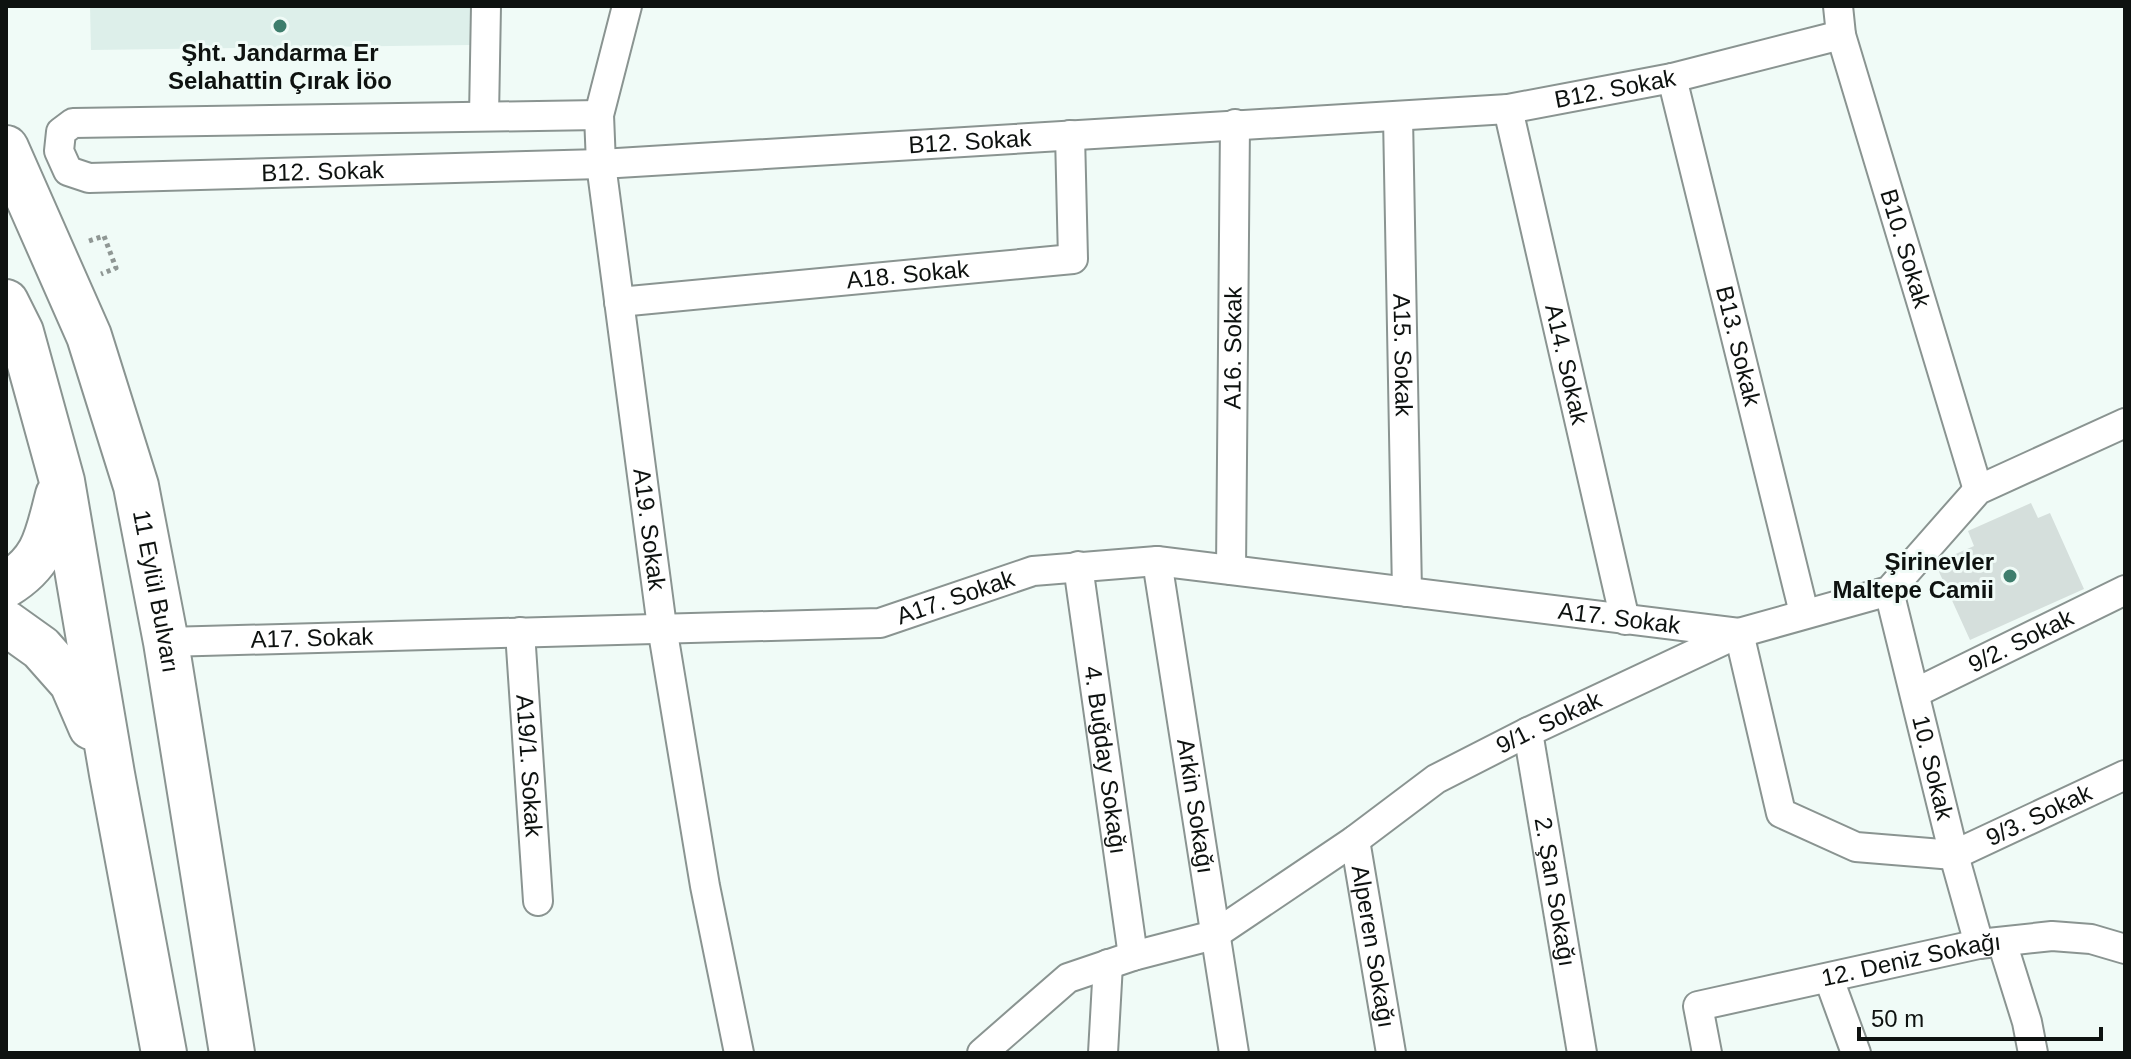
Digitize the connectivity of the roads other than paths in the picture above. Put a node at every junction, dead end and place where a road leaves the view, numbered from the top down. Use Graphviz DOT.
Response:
graph roads {
  1 [pos="486,6"];
  2 [pos="627,6"];
  3 [pos="1838,6"];
  4 [pos="1841,35"];
  5 [pos="1672,78"];
  6 [pos="1508,109"];
  7 [pos="599,115"];
  8 [pos="484,116"];
  9 [pos="1398,117"];
  10 [pos="1235,124"];
  11 [pos="1070,135"];
  12 [pos="6,148"];
  13 [pos="601,164"];
  14 [pos="6,302"];
  15 [pos="619,302"];
  16 [pos="2125,423"];
  17 [pos="62,481"];
  18 [pos="1978,490"];
  19 [pos="1157,561"];
  20 [pos="1078,566"];
  21 [pos="1231,570"];
  22 [pos="6,585"];
  23 [pos="2125,590"];
  24 [pos="1889,591"];
  25 [pos="1407,592"];
  26 [pos="1804,613"];
  27 [pos="1625,620"];
  28 [pos="6,623"];
  29 [pos="662,627"];
  30 [pos="520,632"];
  31 [pos="1739,633"];
  32 [pos="166,642"];
  33 [pos="1915,693"];
  34 [pos="1528,732"];
  35 [pos="112,774"];
  36 [pos="2125,775"];
  37 [pos="1355,840"];
  38 [pos="1954,855"];
  39 [pos="538,901"];
  40 [pos="1214,935"];
  41 [pos="1990,943"];
  42 [pos="2125,949"];
  43 [pos="1120,960"];
  44 [pos="1829,979"];
  45 [pos="164,1053"];
  46 [pos="232,1053"];
  47 [pos="739,1053"];
  48 [pos="982,1053"];
  49 [pos="1103,1053"];
  50 [pos="1234,1053"];
  51 [pos="1391,1053"];
  52 [pos="1582,1053"];
  53 [pos="1707,1053"];
  54 [pos="1856,1053"];
  55 [pos="2033,1053"];
  1 -- 8 [label="street"];
  2 -- 7 [label="street, A19. Sokak"];
  3 -- 4 [label="street, B10. Sokak"];
  4 -- 5 [label="street, B12. Sokak"];
  4 -- 18 [label="street, B10. Sokak"];
  5 -- 6 [label="street, B12. Sokak"];
  5 -- 26 [label="street, B13. Sokak"];
  6 -- 9 [label="street, B12. Sokak"];
  6 -- 27 [label="street, A14. Sokak"];
  7 -- 8 [label="street"];
  7 -- 13 [label="street, A19. Sokak"];
  8 -- 13 [label="street, B12. Sokak"];
  9 -- 10 [label="street, B12. Sokak"];
  9 -- 25 [label="street, A15. Sokak"];
  10 -- 11 [label="street, B12. Sokak"];
  10 -- 21 [label="street, A16. Sokak"];
  11 -- 13 [label="street, B12. Sokak"];
  11 -- 15 [label="street, A18. Sokak"];
  12 -- 32 [label="main road, 11 Eylül Bulvarı"];
  13 -- 15 [label="street, A19. Sokak"];
  14 -- 17 [label="main road"];
  15 -- 29 [label="street, A19. Sokak"];
  16 -- 18 [label="street"];
  17 -- 22 [label="main road"];
  17 -- 35 [label="main road"];
  18 -- 24 [label="street"];
  19 -- 20 [label="street, A17. Sokak"];
  19 -- 21 [label="street, A17. Sokak"];
  19 -- 40 [label="street, Arkin Sokağı"];
  20 -- 29 [label="street, A17. Sokak"];
  20 -- 43 [label="street, 4. Buğday Sokağı"];
  21 -- 25 [label="street, A17. Sokak"];
  23 -- 33 [label="street, 9/2. Sokak"];
  24 -- 26 [label="street, 9/1. Sokak"];
  24 -- 33 [label="street, 10. Sokak"];
  25 -- 27 [label="street, A17. Sokak"];
  26 -- 31 [label="street, 9/1. Sokak"];
  27 -- 31 [label="street, A17. Sokak"];
  28 -- 35 [label="main road"];
  29 -- 30 [label="street, A17. Sokak"];
  29 -- 47 [label="street, A19. Sokak"];
  30 -- 32 [label="street, A17. Sokak"];
  30 -- 39 [label="street, A19/1. Sokak"];
  31 -- 34 [label="street, 9/1. Sokak"];
  31 -- 38 [label="street"];
  32 -- 46 [label="main road, 11 Eylül Bulvarı"];
  33 -- 38 [label="street, 10. Sokak"];
  34 -- 37 [label="street, 9/1. Sokak"];
  34 -- 52 [label="street, 2. Şan Sokağı"];
  35 -- 45 [label="main road"];
  36 -- 38 [label="street, 9/3. Sokak"];
  37 -- 40 [label="street, 9/1. Sokak"];
  37 -- 51 [label="street, Alperen Sokağı"];
  38 -- 41 [label="street, 10. Sokak"];
  40 -- 43 [label="street, 9/1. Sokak"];
  40 -- 50 [label="street, Arkin Sokağı"];
  41 -- 42 [label="street, 12. Deniz Sokağı"];
  41 -- 44 [label="street, 12. Deniz Sokağı"];
  41 -- 55 [label="street, 10. Sokak"];
  43 -- 48 [label="street, 9/1. Sokak"];
  43 -- 49 [label="street, 4. Buğday Sokağı"];
  44 -- 53 [label="street, 12. Deniz Sokağı"];
  44 -- 54 [label="street"];
}
